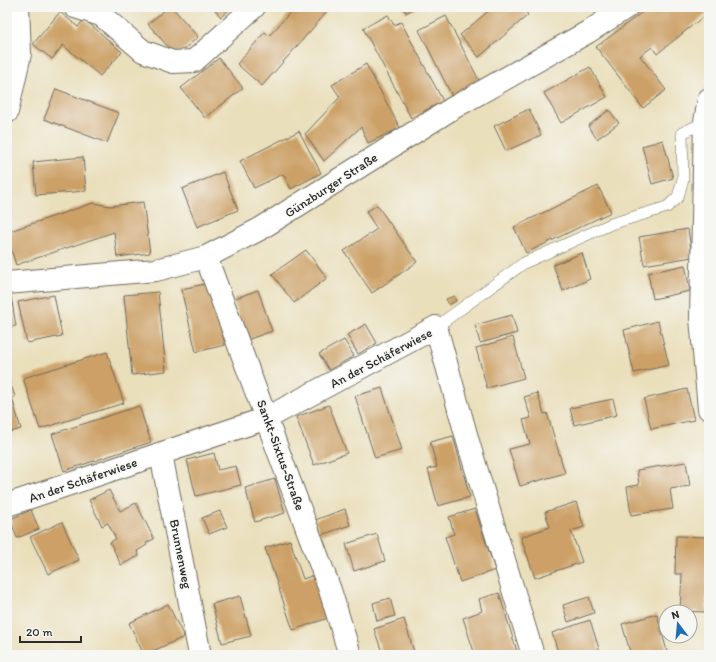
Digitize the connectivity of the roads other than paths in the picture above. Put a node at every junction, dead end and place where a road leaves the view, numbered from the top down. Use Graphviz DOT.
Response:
graph roads {
  1 [pos="18,7"];
  2 [pos="75,7"];
  3 [pos="254,7"];
  4 [pos="627,7"];
  5 [pos="709,98"];
  6 [pos="7,112"];
  7 [pos="705,122"];
  8 [pos="206,257"];
  9 [pos="7,283"];
  10 [pos="436,327"];
  11 [pos="709,409"];
  12 [pos="267,418"];
  13 [pos="160,454"];
  14 [pos="7,506"];
  15 [pos="200,655"];
  16 [pos="350,655"];
  17 [pos="533,655"];
  1 -- 6 [label="street"];
  2 -- 3 [label="street"];
  4 -- 8 [label="street, Günzburger Straße"];
  5 -- 7 [label="street"];
  7 -- 10 [label="lane"];
  7 -- 11 [label="street"];
  8 -- 9 [label="street, Günzburger Straße"];
  8 -- 12 [label="street, Sankt-Sixtus-Straße"];
  10 -- 12 [label="street, An der Schäferwiese"];
  10 -- 17 [label="street, An der Schäferwiese"];
  12 -- 13 [label="street, An der Schäferwiese"];
  12 -- 16 [label="street, Sankt-Sixtus-Straße"];
  13 -- 14 [label="street, An der Schäferwiese"];
  13 -- 15 [label="street, Brunnenweg"];
}
